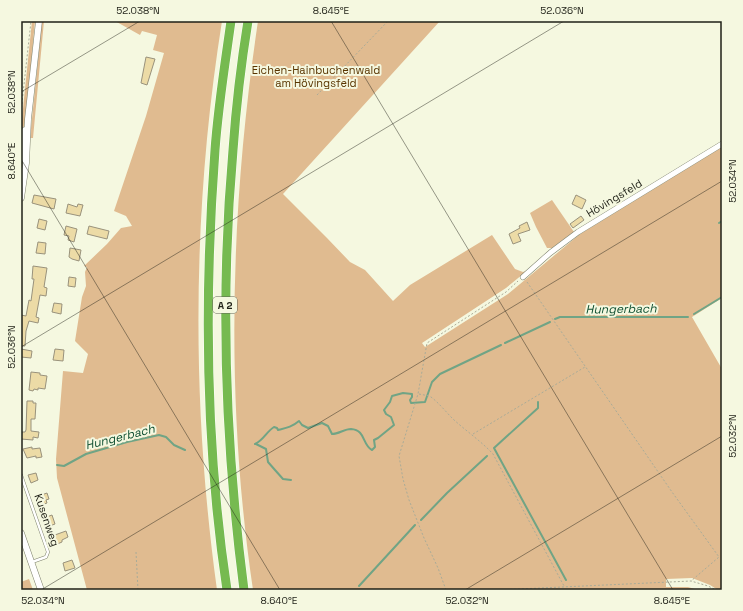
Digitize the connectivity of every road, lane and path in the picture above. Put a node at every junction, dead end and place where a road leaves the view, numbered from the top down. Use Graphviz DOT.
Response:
graph roads {
  1 [pos="30,21"];
  2 [pos="39,21"];
  3 [pos="231,21"];
  4 [pos="248,21"];
  5 [pos="388,21"];
  6 [pos="317,95"];
  7 [pos="21,112"];
  8 [pos="28,118"];
  9 [pos="722,144"];
  10 [pos="21,159"];
  11 [pos="21,171"];
  12 [pos="22,187"];
  13 [pos="21,198"];
  14 [pos="523,277"];
  15 [pos="585,366"];
  16 [pos="418,394"];
  17 [pos="473,435"];
  18 [pos="21,475"];
  19 [pos="21,533"];
  20 [pos="136,552"];
  21 [pos="32,562"];
  22 [pos="691,581"];
  23 [pos="564,586"];
  24 [pos="41,590"];
  25 [pos="138,590"];
  26 [pos="227,590"];
  27 [pos="244,590"];
  28 [pos="446,590"];
  29 [pos="498,590"];
  30 [pos="716,590"];
  1 -- 7 [label="path"];
  2 -- 8 [label="street"];
  3 -- 26 [label="highway, A 2"];
  4 -- 27 [label="highway, A 2"];
  5 -- 6 [label="path"];
  8 -- 10 [label="street"];
  8 -- 12 [label="street"];
  9 -- 14 [label="street, Hövingsfeld"];
  11 -- 12 [label="street"];
  12 -- 13 [label="street"];
  14 -- 15 [label="path"];
  14 -- 16 [label="path"];
  15 -- 17 [label="path"];
  15 -- 22 [label="path"];
  16 -- 17 [label="path"];
  16 -- 28 [label="path"];
  17 -- 23 [label="path"];
  18 -- 21 [label="lane, Kusenweg"];
  19 -- 21 [label="street"];
  20 -- 25 [label="path"];
  21 -- 24 [label="street"];
  22 -- 23 [label="path"];
  22 -- 30 [label="path"];
  23 -- 29 [label="path"];
}
